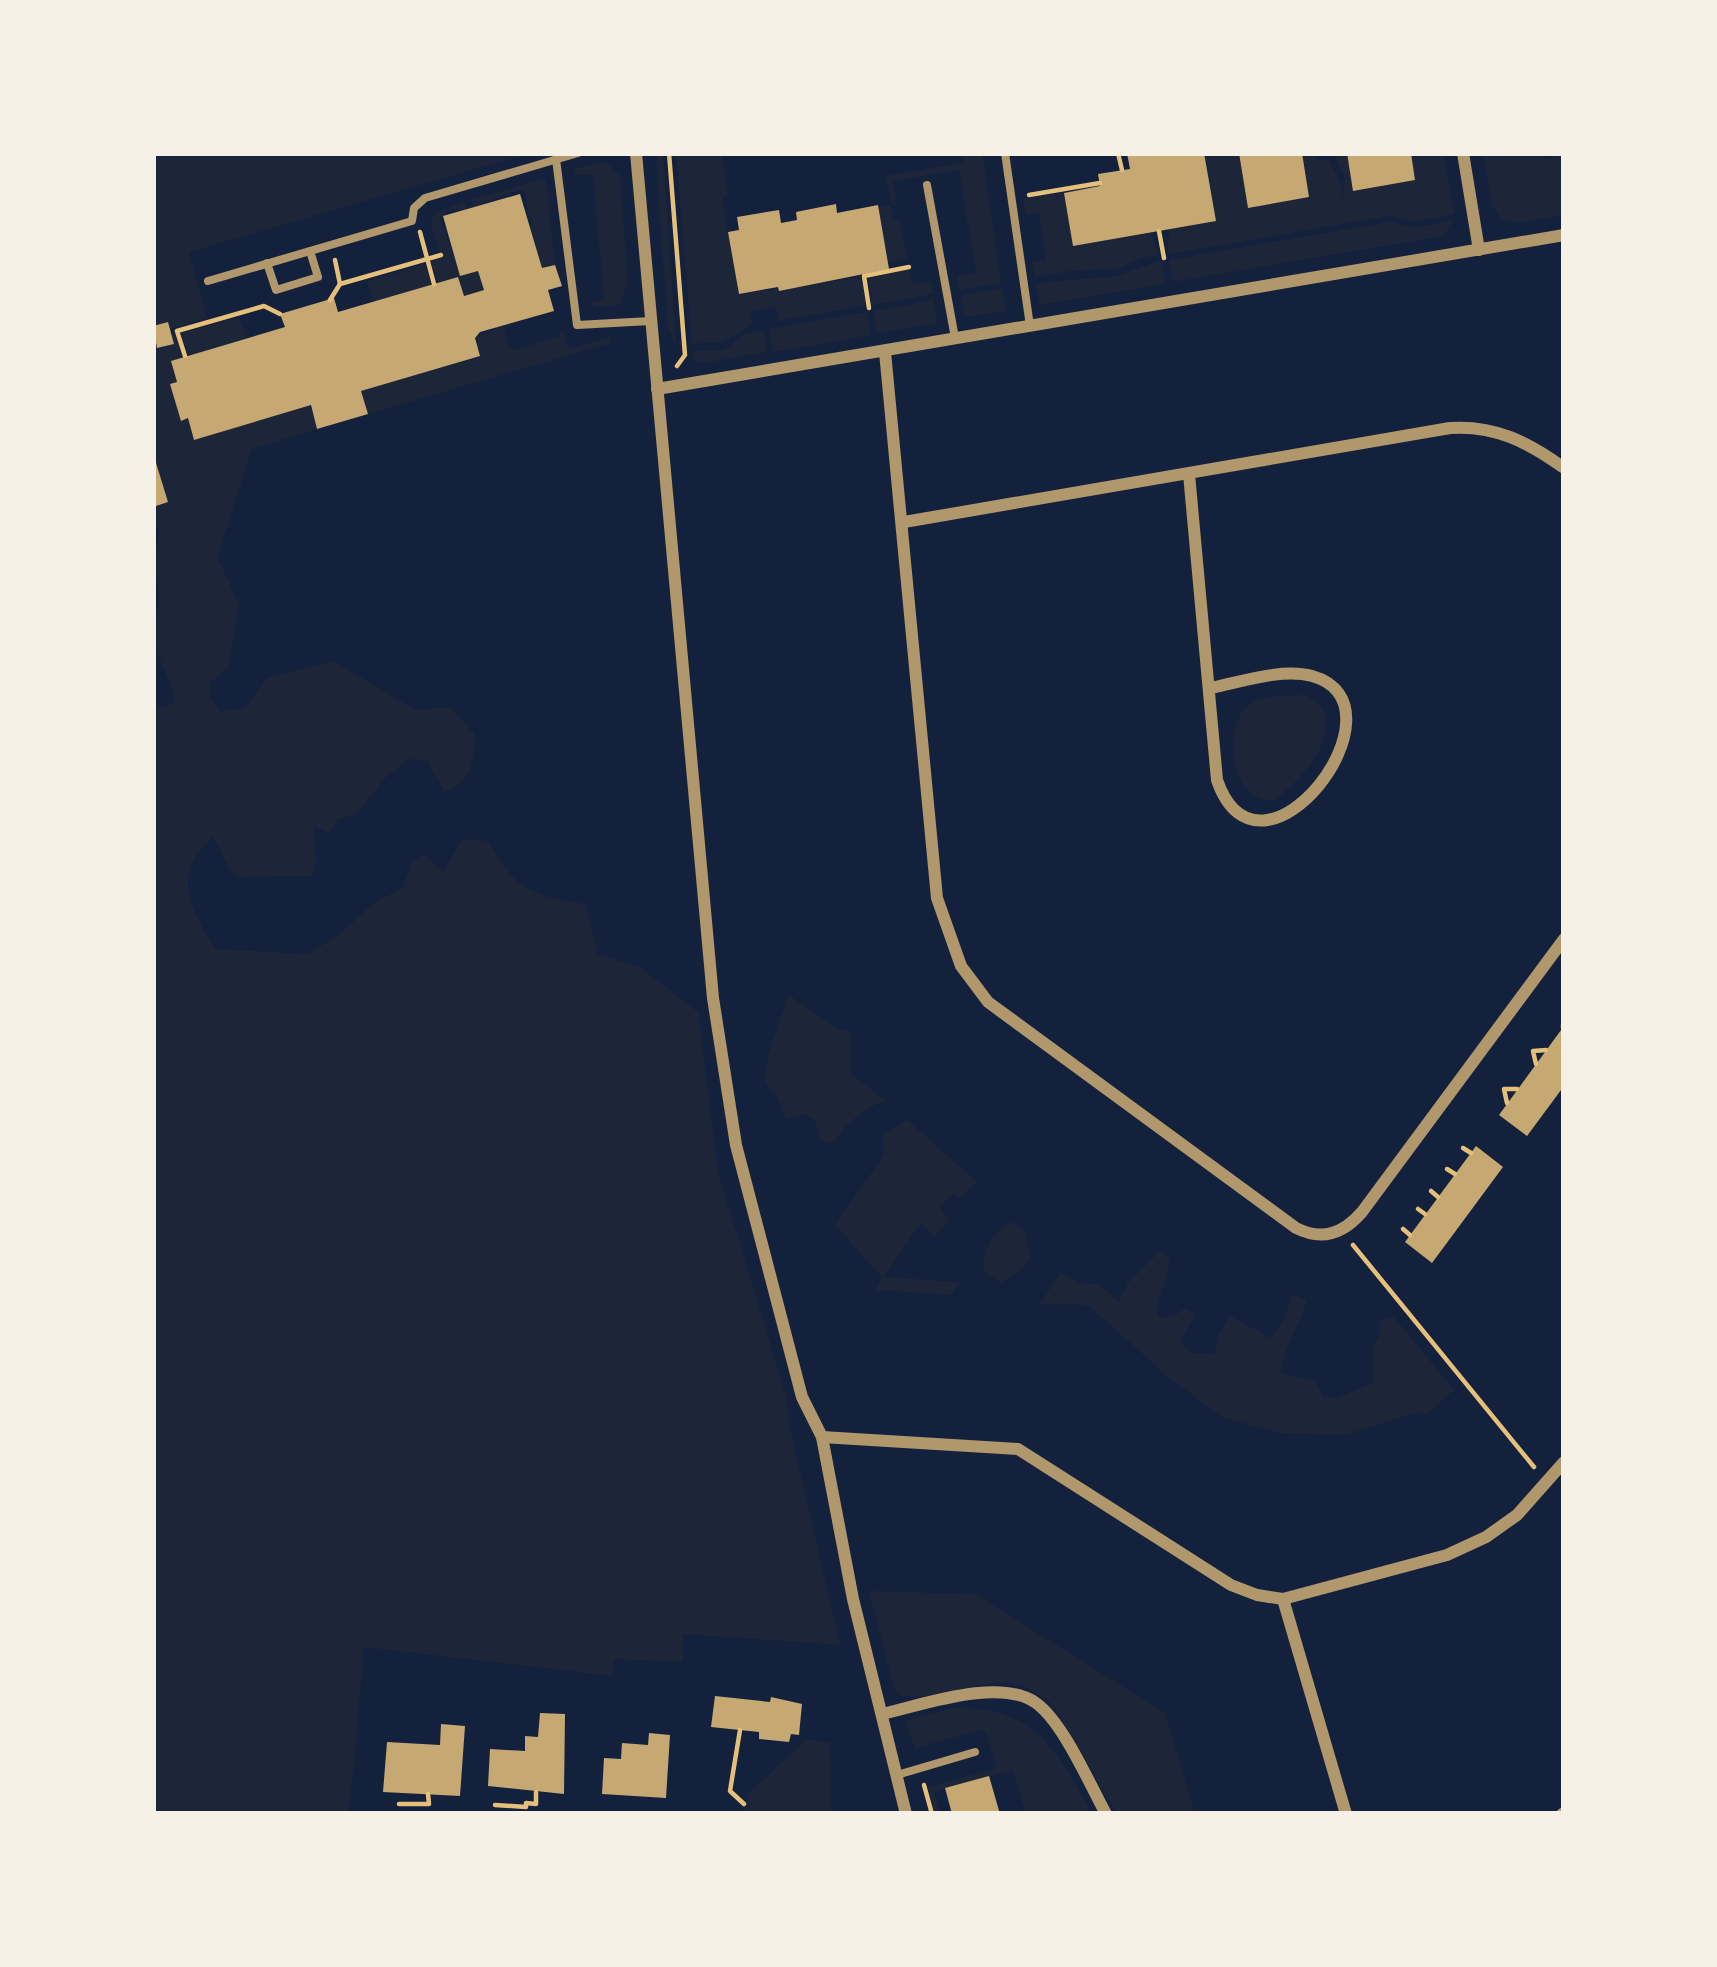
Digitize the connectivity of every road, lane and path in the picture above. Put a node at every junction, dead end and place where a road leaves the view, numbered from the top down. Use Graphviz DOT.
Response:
graph roads {
  1 [pos="578,153"];
  2 [pos="636,153"];
  3 [pos="670,153"];
  4 [pos="1005,153"];
  5 [pos="1118,153"];
  6 [pos="1463,153"];
  7 [pos="556,160"];
  8 [pos="1122,170"];
  9 [pos="1100,183"];
  10 [pos="927,184"];
  11 [pos="1023,196"];
  12 [pos="412,220"];
  13 [pos="1159,231"];
  14 [pos="1564,235"];
  15 [pos="1479,250"];
  16 [pos="310,251"];
  17 [pos="441,255"];
  18 [pos="1163,258"];
  19 [pos="427,259"];
  20 [pos="335,261"];
  21 [pos="268,263"];
  22 [pos="909,267"];
  23 [pos="208,281"];
  24 [pos="340,284"];
  25 [pos="434,284"];
  26 [pos="330,299"];
  27 [pos="869,308"];
  28 [pos="280,314"];
  29 [pos="650,321"];
  30 [pos="1030,326"];
  31 [pos="955,340"];
  32 [pos="885,352"];
  33 [pos="686,355"];
  34 [pos="185,356"];
  35 [pos="658,389"];
  36 [pos="1564,468"];
  37 [pos="1189,474"];
  38 [pos="904,522"];
  39 [pos="1211,688"];
  40 [pos="1564,939"];
  41 [pos="1564,1012"];
  42 [pos="1563,1027"];
  43 [pos="1546,1050"];
  44 [pos="1536,1064"];
  45 [pos="1517,1089"];
  46 [pos="1507,1103"];
  47 [pos="1463,1148"];
  48 [pos="1471,1153"];
  49 [pos="1447,1168"];
  50 [pos="1455,1174"];
  51 [pos="1431,1191"];
  52 [pos="1438,1197"];
  53 [pos="1418,1209"];
  54 [pos="1425,1214"];
  55 [pos="1403,1229"];
  56 [pos="1410,1235"];
  57 [pos="1353,1245"];
  58 [pos="822,1437"];
  59 [pos="1564,1462"];
  60 [pos="1534,1467"];
  61 [pos="1283,1599"];
  62 [pos="882,1714"];
  63 [pos="740,1730"];
  64 [pos="975,1753"];
  65 [pos="897,1774"];
  66 [pos="536,1792"];
  67 [pos="926,1793"];
  68 [pos="428,1794"];
  69 [pos="399,1804"];
  70 [pos="744,1804"];
  71 [pos="495,1805"];
  72 [pos="907,1814"];
  73 [pos="932,1814"];
  74 [pos="1106,1814"];
  75 [pos="1346,1814"];
  1 -- 7 [label="lane"];
  2 -- 29 [label="street"];
  3 -- 33 [label="path"];
  4 -- 30 [label="lane"];
  5 -- 8 [label="path"];
  6 -- 15 [label="street"];
  7 -- 12 [label="lane"];
  7 -- 29 [label="lane"];
  9 -- 11 [label="path"];
  10 -- 31 [label="lane"];
  12 -- 16 [label="lane"];
  12 -- 19 [label="path"];
  13 -- 18 [label="path"];
  14 -- 15 [label="street"];
  15 -- 30 [label="street"];
  16 -- 21 [label="lane"];
  16 -- 21 [label="lane"];
  17 -- 19 [label="path"];
  19 -- 24 [label="path"];
  19 -- 25 [label="path"];
  20 -- 24 [label="path"];
  21 -- 23 [label="lane"];
  22 -- 27 [label="path"];
  24 -- 26 [label="path"];
  28 -- 34 [label="path"];
  29 -- 35 [label="street"];
  30 -- 31 [label="street"];
  31 -- 32 [label="street"];
  32 -- 35 [label="street"];
  32 -- 38 [label="street"];
  35 -- 58 [label="street"];
  36 -- 37 [label="street"];
  37 -- 38 [label="street"];
  37 -- 39 [label="street"];
  38 -- 40 [label="street"];
  39 -- 39 [label="street"];
  41 -- 42 [label="path"];
  43 -- 44 [label="path"];
  45 -- 46 [label="path"];
  47 -- 48 [label="path"];
  49 -- 50 [label="path"];
  51 -- 52 [label="path"];
  53 -- 54 [label="path"];
  55 -- 56 [label="path"];
  57 -- 60 [label="path"];
  58 -- 61 [label="street"];
  58 -- 62 [label="street"];
  59 -- 61 [label="street"];
  61 -- 75 [label="street"];
  62 -- 65 [label="street"];
  62 -- 74 [label="street"];
  63 -- 70 [label="path"];
  64 -- 65 [label="lane"];
  65 -- 72 [label="street"];
  66 -- 71 [label="path"];
  67 -- 73 [label="path"];
  68 -- 69 [label="path"];
}
